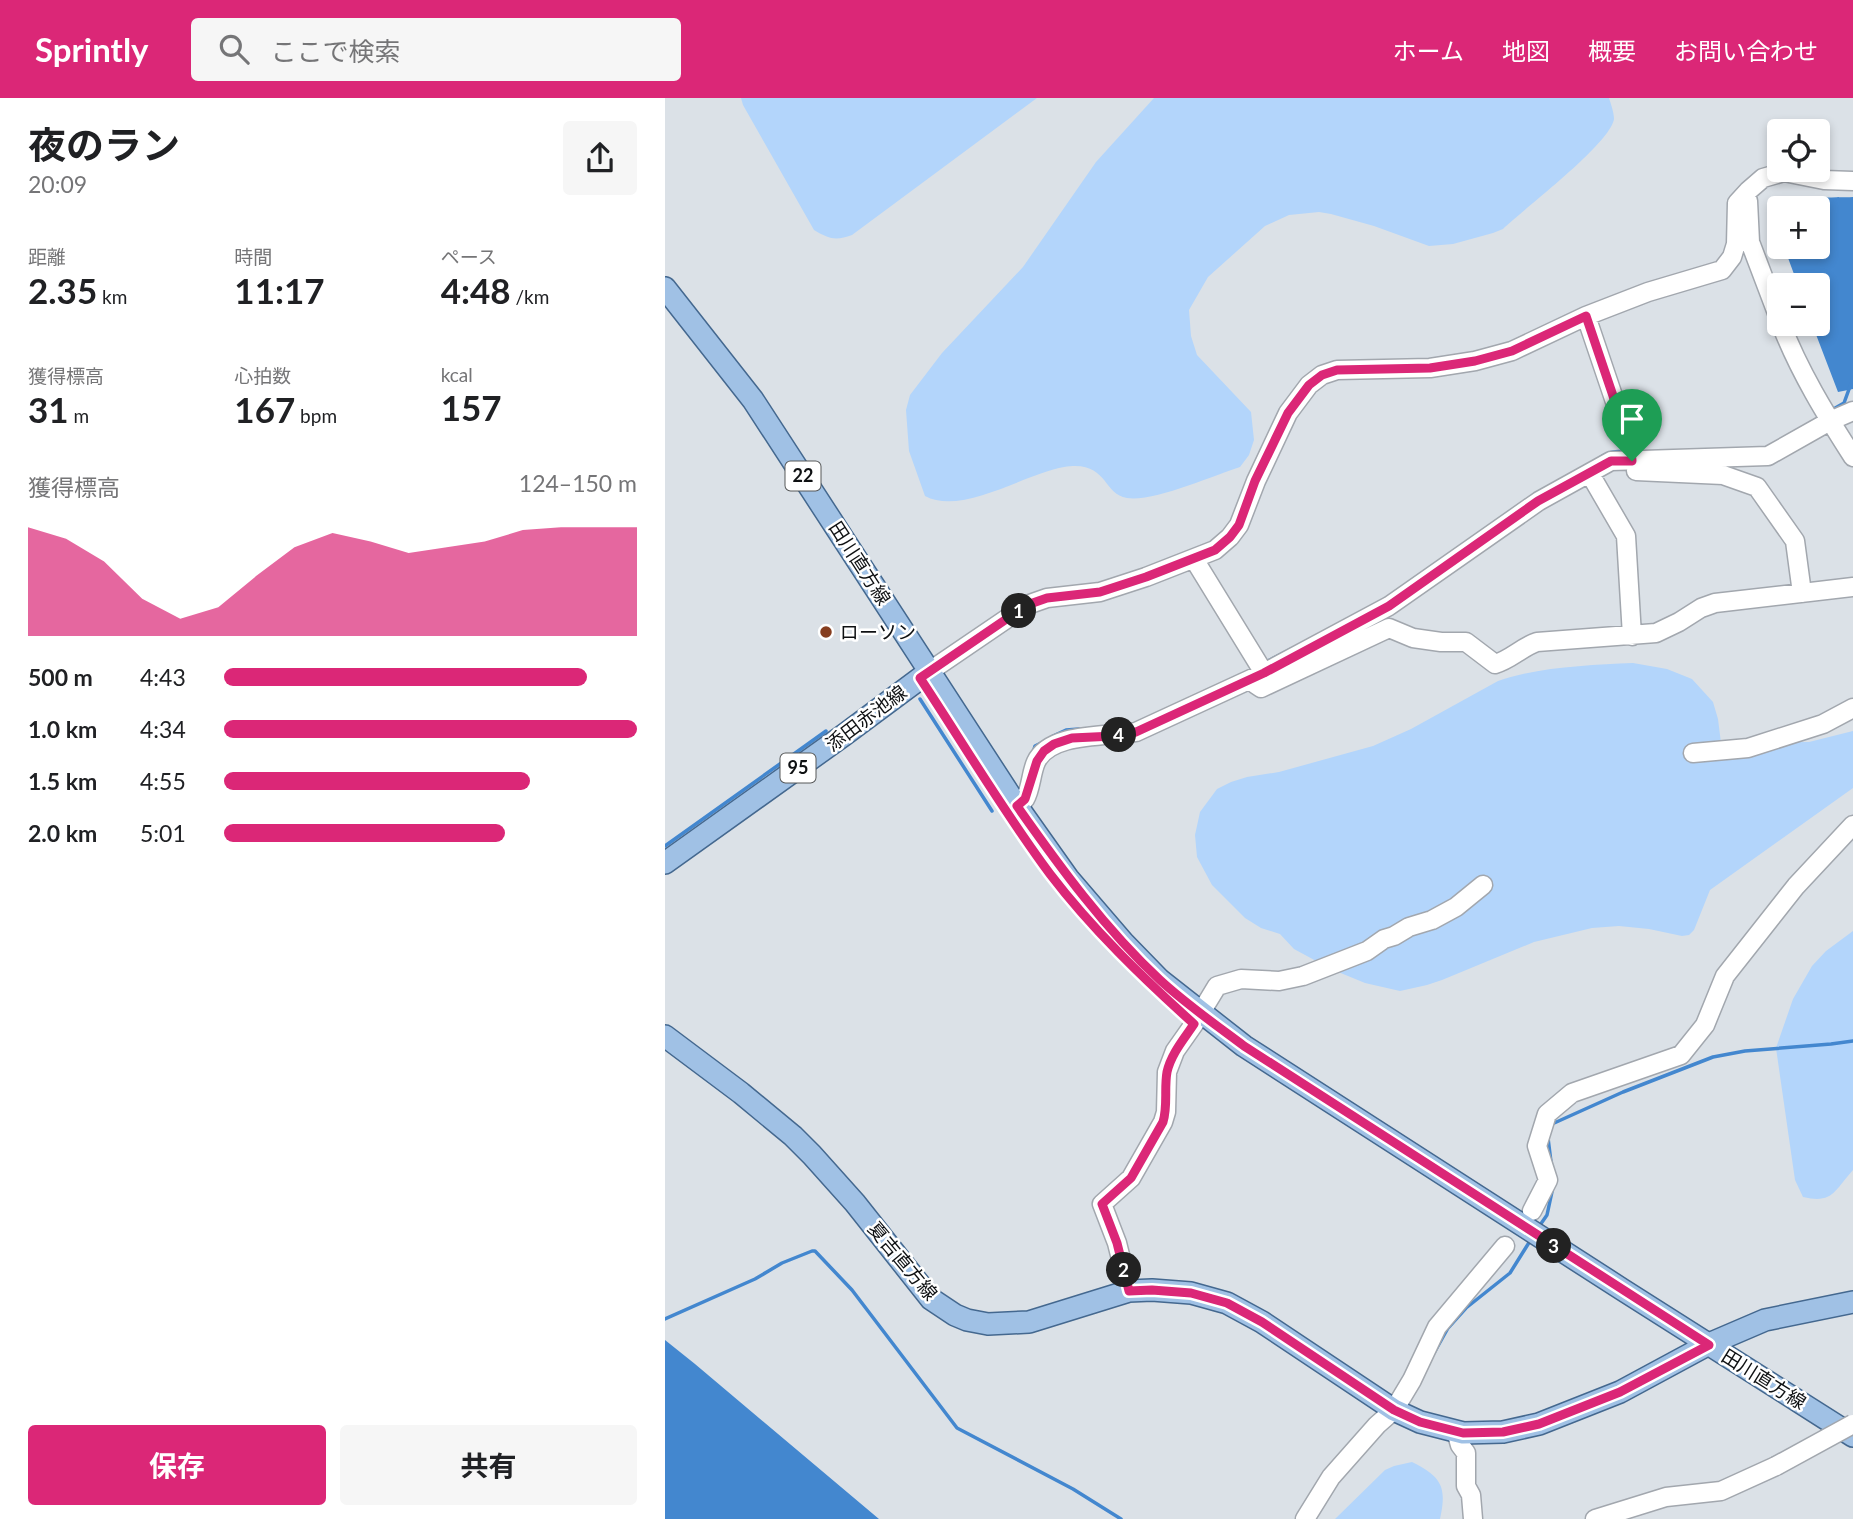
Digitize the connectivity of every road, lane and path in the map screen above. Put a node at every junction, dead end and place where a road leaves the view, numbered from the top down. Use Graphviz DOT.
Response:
graph roads {
  1 [pos="1853,181"];
  2 [pos="1748,191"];
  3 [pos="1767,287"];
  4 [pos="665,288"];
  5 [pos="665,306"];
  6 [pos="1586,316"];
  7 [pos="1786,336"];
  8 [pos="1853,411"];
  9 [pos="1830,421"];
  10 [pos="1853,457"];
  11 [pos="1611,461"];
  12 [pos="1632,461"];
  13 [pos="1590,474"];
  14 [pos="1194,559"];
  15 [pos="1853,587"];
  16 [pos="1802,593"];
  17 [pos="1632,636"];
  18 [pos="1258,671"];
  19 [pos="925,674"];
  20 [pos="1853,708"];
  21 [pos="1693,753"];
  22 [pos="1017,806"];
  23 [pos="1853,825"];
  24 [pos="665,863"];
  25 [pos="1483,885"];
  26 [pos="1197,1019"];
  27 [pos="665,1036"];
  28 [pos="1532,1211"];
  29 [pos="1505,1246"];
  30 [pos="1129,1291"];
  31 [pos="1853,1302"];
  32 [pos="1703,1348"];
  33 [pos="1394,1410"];
  34 [pos="1853,1424"];
  35 [pos="1456,1431"];
  36 [pos="1853,1436"];
  37 [pos="1853,1450"];
  38 [pos="1305,1519"];
  39 [pos="1473,1519"];
  40 [pos="1595,1519"];
  1 -- 2 [label="street"];
  2 -- 3 [label="street"];
  2 -- 6 [label="street"];
  4 -- 19 [label="main road, 田川直方線 / 22"];
  5 -- 19 [label="main road, 田川直方線 / 22"];
  6 -- 12 [label="street"];
  6 -- 14 [label="street"];
  7 -- 9 [label="street"];
  8 -- 9 [label="street"];
  9 -- 10 [label="street"];
  9 -- 12 [label="street"];
  11 -- 12 [label="street"];
  11 -- 13 [label="street"];
  11 -- 16 [label="street"];
  13 -- 17 [label="street"];
  13 -- 18 [label="street"];
  14 -- 18 [label="street"];
  14 -- 19 [label="street"];
  15 -- 16 [label="street"];
  16 -- 17 [label="street"];
  17 -- 18 [label="street"];
  18 -- 22 [label="street"];
  19 -- 22 [label="main road, 田川直方線 / 22"];
  19 -- 24 [label="main road, 添田赤池線 / 95"];
  19 -- 26 [label="main road, 田川直方線 / 22"];
  20 -- 21 [label="street"];
  22 -- 26 [label="main road, 田川直方線 / 22"];
  23 -- 28 [label="street"];
  25 -- 26 [label="street"];
  26 -- 30 [label="street"];
  26 -- 32 [label="main road, 田川直方線 / 22"];
  27 -- 30 [label="main road, 夏吉直方線"];
  29 -- 33 [label="street"];
  30 -- 33 [label="main road, 夏吉直方線"];
  31 -- 32 [label="main road, 夏吉直方線"];
  32 -- 35 [label="main road, 夏吉直方線"];
  32 -- 36 [label="main road, 田川直方線 / 22"];
  32 -- 37 [label="main road, 田川直方線 / 22"];
  33 -- 35 [label="main road, 夏吉直方線"];
  33 -- 38 [label="street"];
  34 -- 40 [label="street, bridge"];
  35 -- 39 [label="street"];
}
